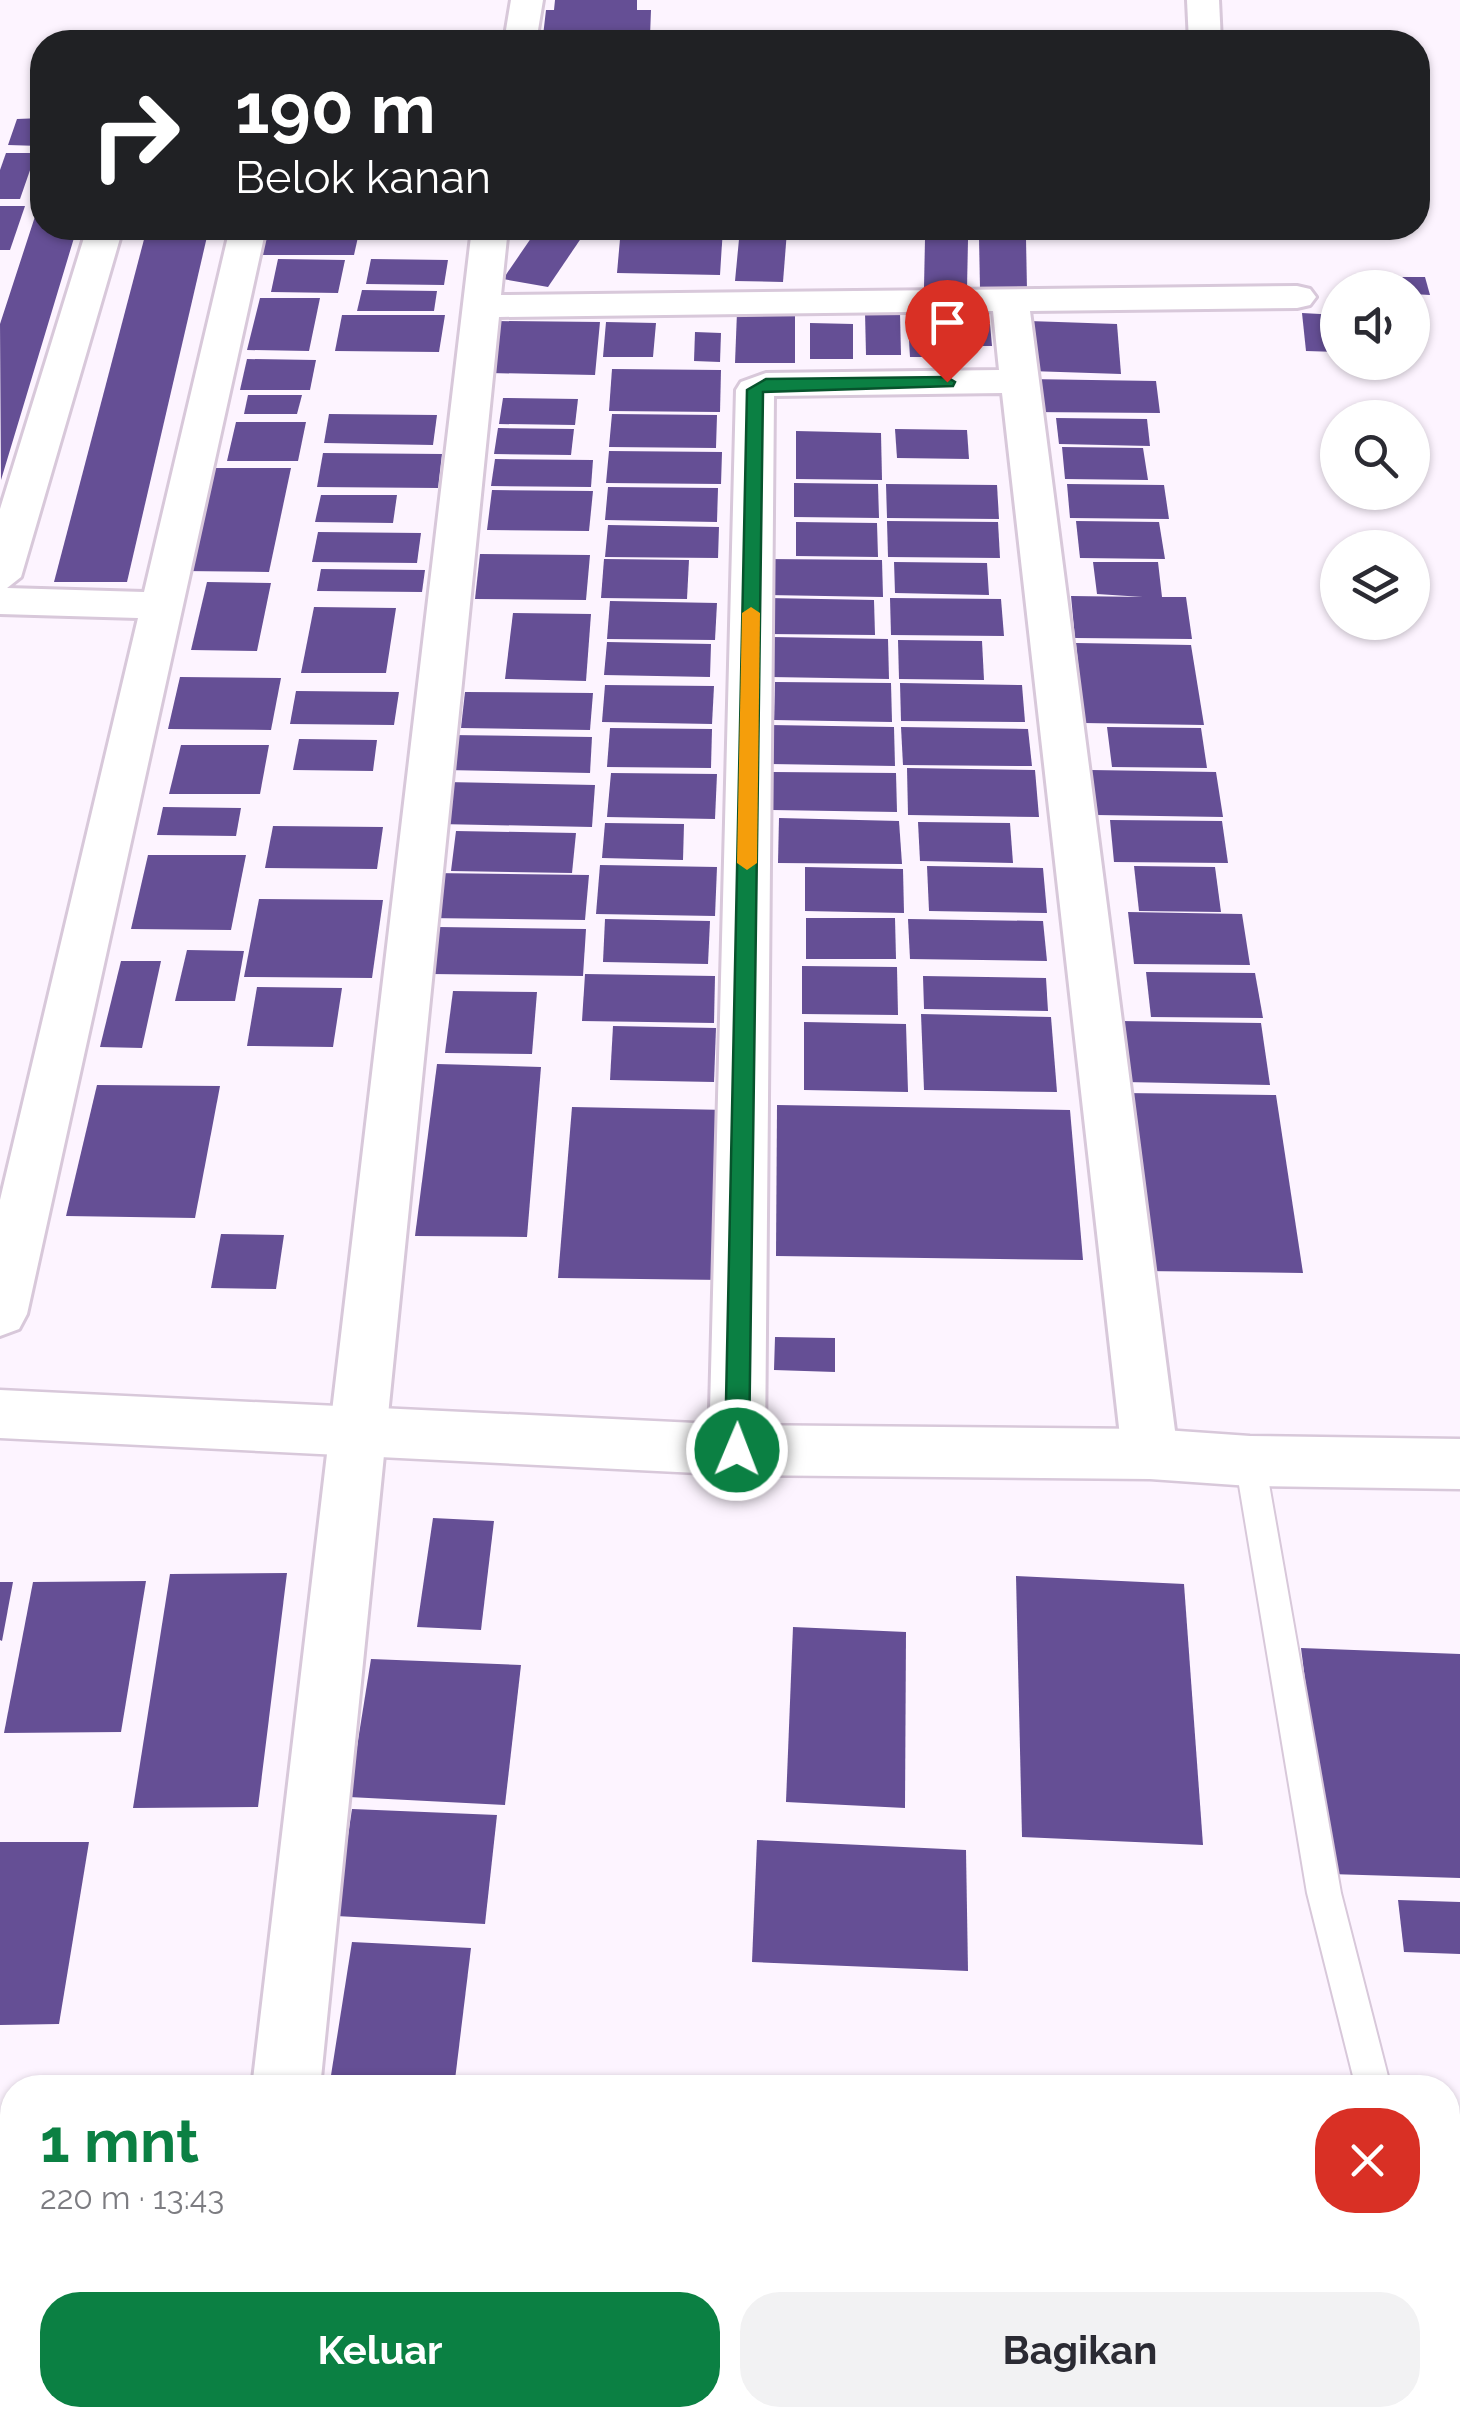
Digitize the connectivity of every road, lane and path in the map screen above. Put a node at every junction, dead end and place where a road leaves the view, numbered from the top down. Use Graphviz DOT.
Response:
graph roads {
  1 [pos="527,0"];
  2 [pos="1203,0"];
  3 [pos="522,30"];
  4 [pos="1204,30"];
  5 [pos="102,240"];
  6 [pos="245,240"];
  7 [pos="489,240"];
  8 [pos="1296,296"];
  9 [pos="1010,300"];
  10 [pos="482,306"];
  11 [pos="1019,381"];
  12 [pos="0,577"];
  13 [pos="0,601"];
  14 [pos="161,606"];
  15 [pos="0,1314"];
  16 [pos="0,1414"];
  17 [pos="360,1432"];
  18 [pos="737,1450"];
  19 [pos="1150,1454"];
  20 [pos="1250,1461"];
  21 [pos="1460,1464"];
  22 [pos="287,2075"];
  23 [pos="1370,2075"];
  1 -- 3 [label="street"];
  2 -- 4 [label="street"];
  5 -- 12 [label="street"];
  6 -- 14 [label="street"];
  7 -- 10 [label="street"];
  8 -- 9 [label="street"];
  9 -- 10 [label="street"];
  9 -- 11 [label="street"];
  10 -- 17 [label="street"];
  11 -- 18 [label="street"];
  11 -- 19 [label="street"];
  13 -- 14 [label="street"];
  14 -- 15 [label="street"];
  16 -- 17 [label="street"];
  17 -- 18 [label="street"];
  17 -- 22 [label="street"];
  18 -- 19 [label="street"];
  19 -- 20 [label="street"];
  20 -- 21 [label="street"];
  20 -- 23 [label="lane"];
}
